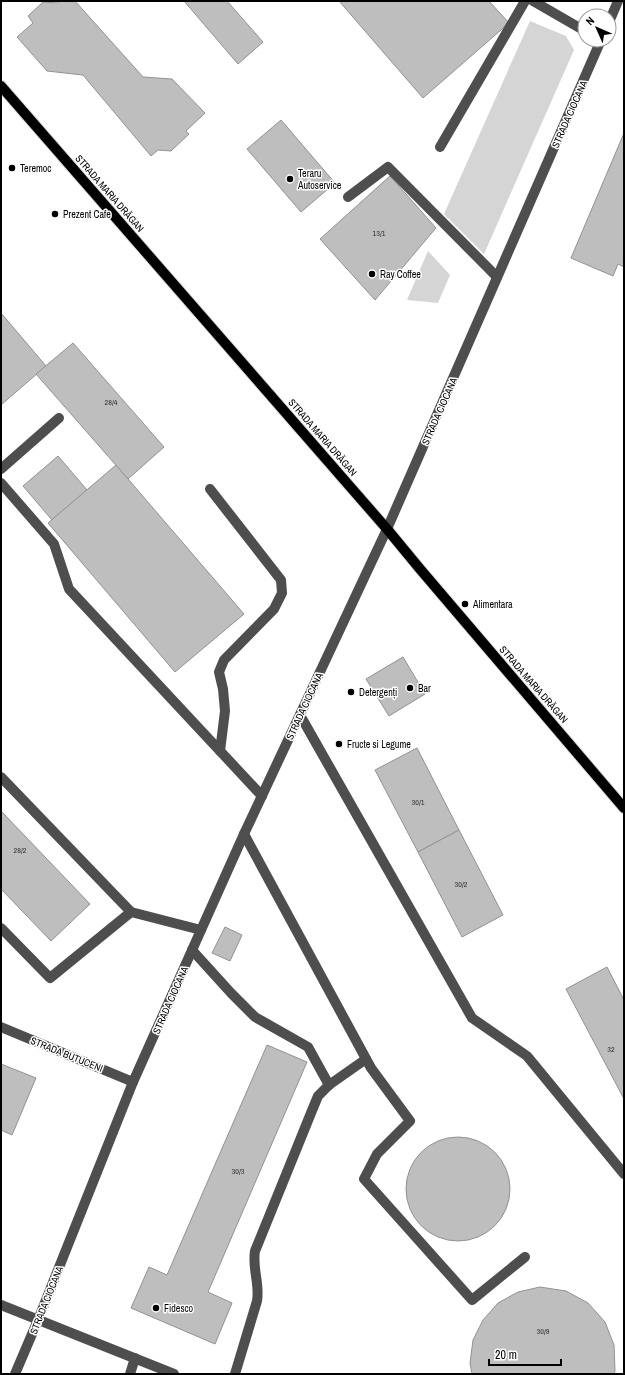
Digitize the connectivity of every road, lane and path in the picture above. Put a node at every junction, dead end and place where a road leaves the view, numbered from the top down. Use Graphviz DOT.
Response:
graph roads {
  1 [pos="525,1"];
  2 [pos="533,1"];
  3 [pos="577,26"];
  4 [pos="597,48"];
  5 [pos="1,86"];
  6 [pos="440,147"];
  7 [pos="348,197"];
  8 [pos="497,277"];
  9 [pos="59,418"];
  10 [pos="1,468"];
  11 [pos="1,483"];
  12 [pos="210,490"];
  13 [pos="387,529"];
  14 [pos="300,715"];
  15 [pos="220,751"];
  16 [pos="1,777"];
  17 [pos="262,796"];
  18 [pos="624,808"];
  19 [pos="244,834"];
  20 [pos="131,912"];
  21 [pos="1,928"];
  22 [pos="201,930"];
  23 [pos="192,950"];
  24 [pos="1,1027"];
  25 [pos="366,1059"];
  26 [pos="134,1082"];
  27 [pos="329,1085"];
  28 [pos="624,1174"];
  29 [pos="524,1257"];
  30 [pos="1,1305"];
  31 [pos="38,1320"];
  32 [pos="135,1358"];
  33 [pos="15,1374"];
  34 [pos="130,1374"];
  35 [pos="174,1374"];
  36 [pos="235,1374"];
  1 -- 6 [label="street"];
  2 -- 3 [label="street"];
  4 -- 8 [label="street, STRADA CIOCANA"];
  5 -- 13 [label="main road, STRADA MARIA DRĂGAN"];
  7 -- 8 [label="street"];
  8 -- 13 [label="street, STRADA CIOCANA"];
  9 -- 10 [label="street"];
  11 -- 15 [label="street"];
  12 -- 15 [label="street"];
  13 -- 14 [label="street, STRADA CIOCANA"];
  13 -- 18 [label="main road, STRADA MARIA DRĂGAN"];
  14 -- 17 [label="street, STRADA CIOCANA"];
  14 -- 28 [label="street"];
  15 -- 17 [label="street"];
  16 -- 20 [label="street"];
  17 -- 19 [label="street, STRADA CIOCANA"];
  19 -- 22 [label="street, STRADA CIOCANA"];
  19 -- 25 [label="street"];
  20 -- 21 [label="street"];
  20 -- 22 [label="street"];
  22 -- 23 [label="street, STRADA CIOCANA"];
  23 -- 26 [label="street, STRADA CIOCANA"];
  23 -- 27 [label="street"];
  24 -- 26 [label="street, STRADA BUTUCENI"];
  25 -- 27 [label="street"];
  25 -- 29 [label="street"];
  26 -- 31 [label="street, STRADA CIOCANA"];
  27 -- 36 [label="street"];
  30 -- 31 [label="street"];
  31 -- 32 [label="street"];
  31 -- 33 [label="street, STRADA CIOCANA"];
  32 -- 34 [label="street"];
  32 -- 35 [label="street"];
}
